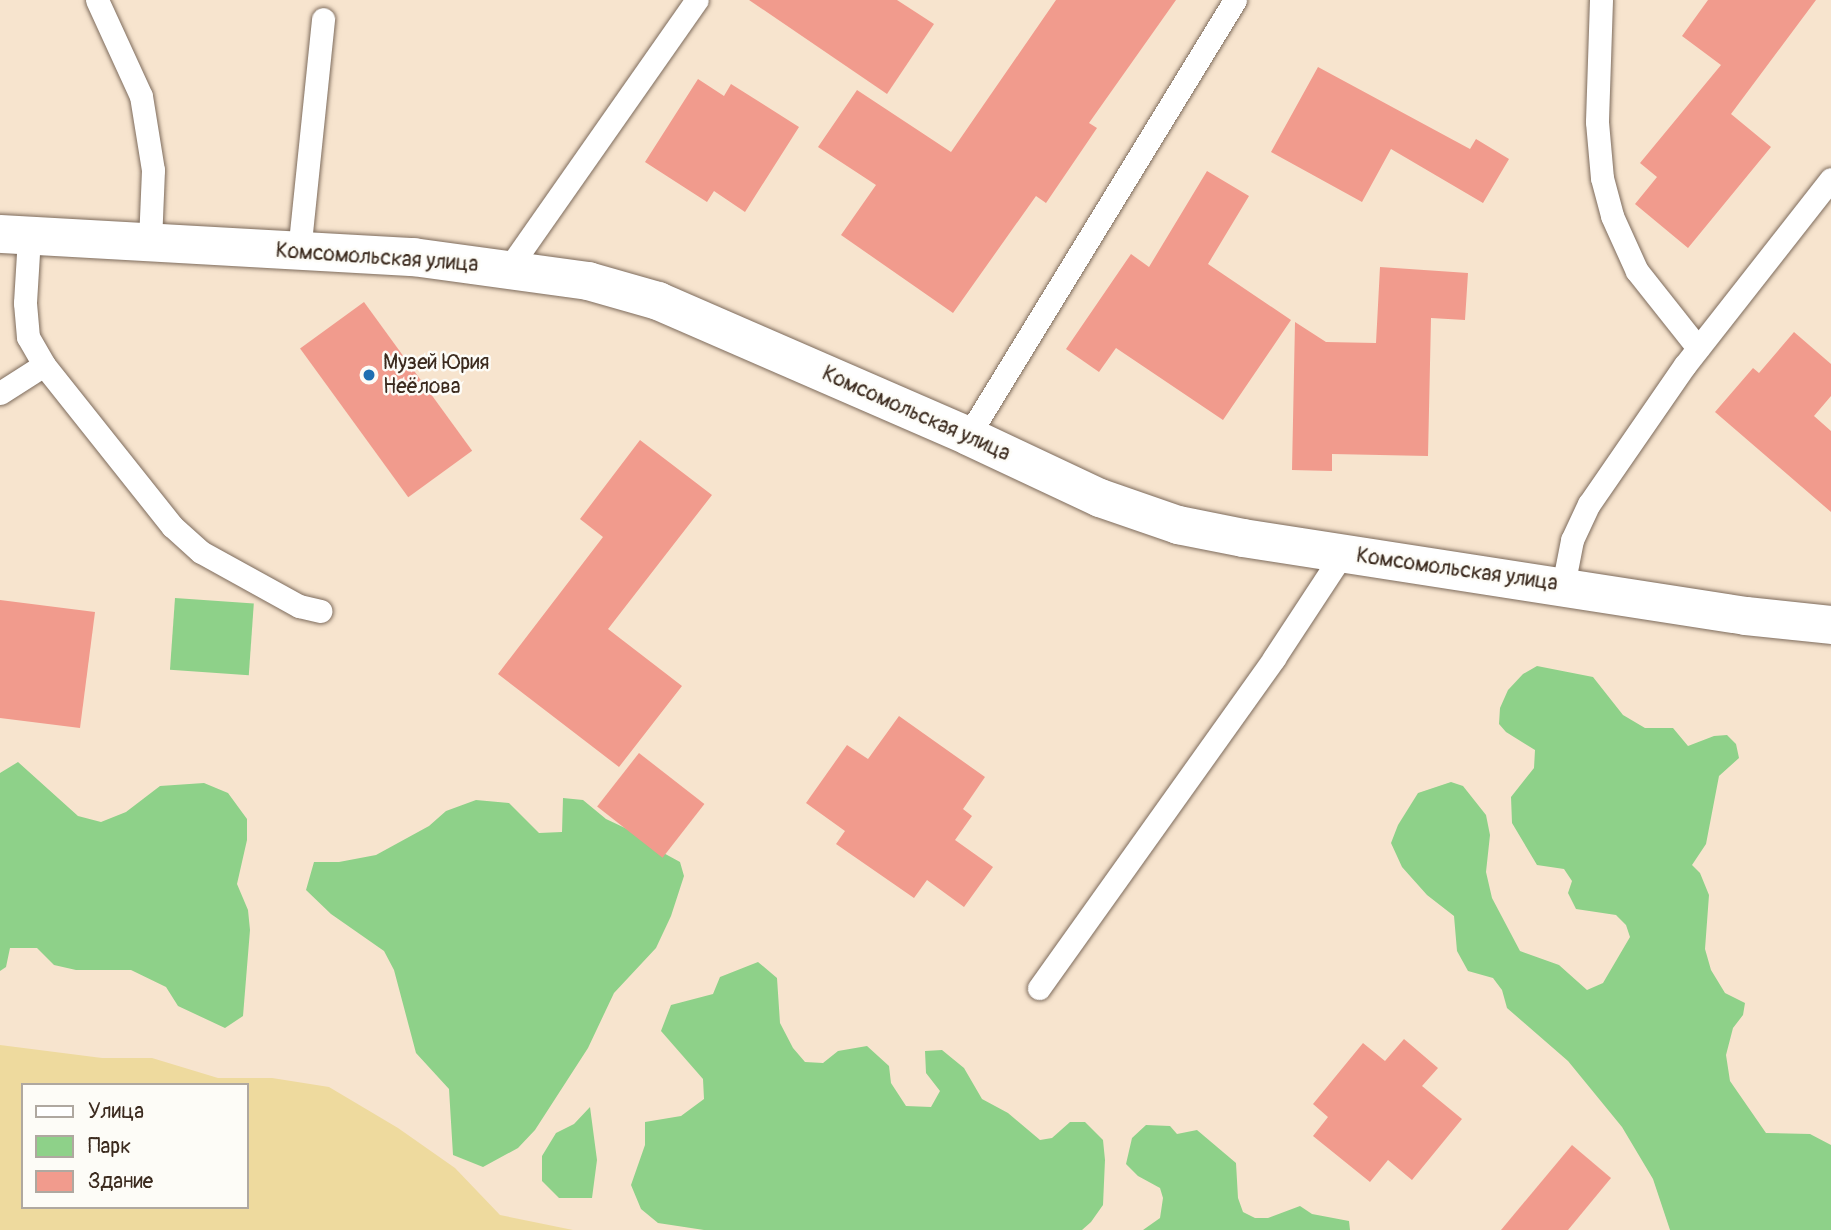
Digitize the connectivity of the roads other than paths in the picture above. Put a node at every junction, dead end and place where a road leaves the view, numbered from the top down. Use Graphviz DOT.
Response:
graph roads {
  1 [pos="97,0"];
  2 [pos="697,0"];
  3 [pos="1235,0"];
  4 [pos="1601,0"];
  5 [pos="323,19"];
  6 [pos="1831,179"];
  7 [pos="15,236"];
  8 [pos="150,242"];
  9 [pos="299,252"];
  10 [pos="509,268"];
  11 [pos="1698,348"];
  12 [pos="44,365"];
  13 [pos="0,393"];
  14 [pos="968,436"];
  15 [pos="1343,553"];
  16 [pos="1563,586"];
  17 [pos="320,611"];
  18 [pos="1831,625"];
  19 [pos="1039,988"];
  1 -- 8 [label="lane"];
  2 -- 10 [label="lane"];
  3 -- 14 [label="lane"];
  4 -- 11 [label="lane"];
  5 -- 9 [label="lane"];
  6 -- 11 [label="lane"];
  7 -- 8 [label="street, Комсомольская улица"];
  7 -- 12 [label="lane"];
  8 -- 9 [label="street, Комсомольская улица"];
  9 -- 10 [label="street, Комсомольская улица"];
  10 -- 14 [label="street, Комсомольская улица"];
  11 -- 16 [label="lane"];
  12 -- 13 [label="lane"];
  12 -- 17 [label="lane"];
  14 -- 15 [label="street, Комсомольская улица"];
  15 -- 16 [label="street, Комсомольская улица"];
  15 -- 19 [label="lane"];
  16 -- 18 [label="street, Комсомольская улица"];
}
